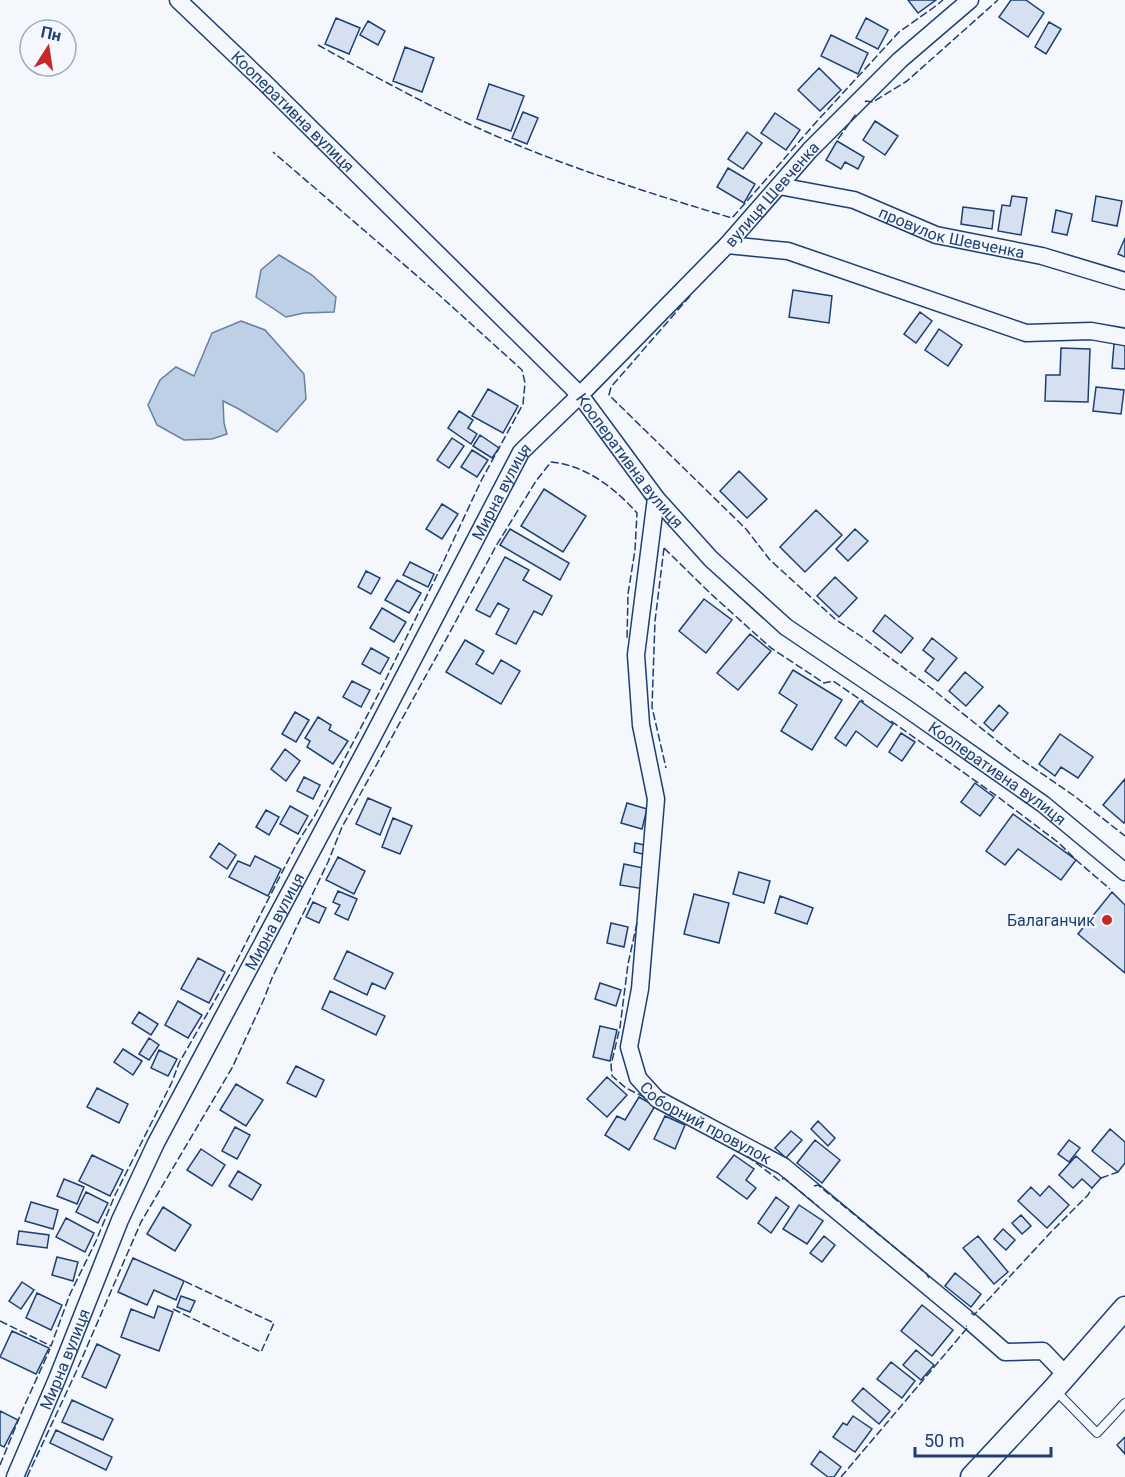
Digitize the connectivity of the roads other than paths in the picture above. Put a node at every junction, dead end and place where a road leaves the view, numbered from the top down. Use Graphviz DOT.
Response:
graph roads {
  1 [pos="178,0"];
  2 [pos="970,0"];
  3 [pos="778,186"];
  4 [pos="727,245"];
  5 [pos="1125,281"];
  6 [pos="1125,337"];
  7 [pos="580,394"];
  8 [pos="656,498"];
  9 [pos="1125,872"];
  10 [pos="1125,1308"];
  11 [pos="1060,1382"];
  12 [pos="1125,1403"];
  13 [pos="979,1475"];
  14 [pos="15,1477"];
  1 -- 7 [label="street, Кооперативна вулиця"];
  2 -- 3 [label="street, вулиця Шевченка"];
  3 -- 4 [label="street, вулиця Шевченка"];
  3 -- 5 [label="street, провулок Шевченка"];
  4 -- 6 [label="street"];
  4 -- 7 [label="street, вулиця Шевченка"];
  7 -- 8 [label="street, Кооперативна вулиця"];
  7 -- 14 [label="street, Мирна вулиця"];
  8 -- 9 [label="street, Кооперативна вулиця"];
  8 -- 11 [label="street, Соборний провулок"];
  10 -- 11 [label="street"];
  11 -- 12 [label="lane"];
  11 -- 13 [label="street"];
}
